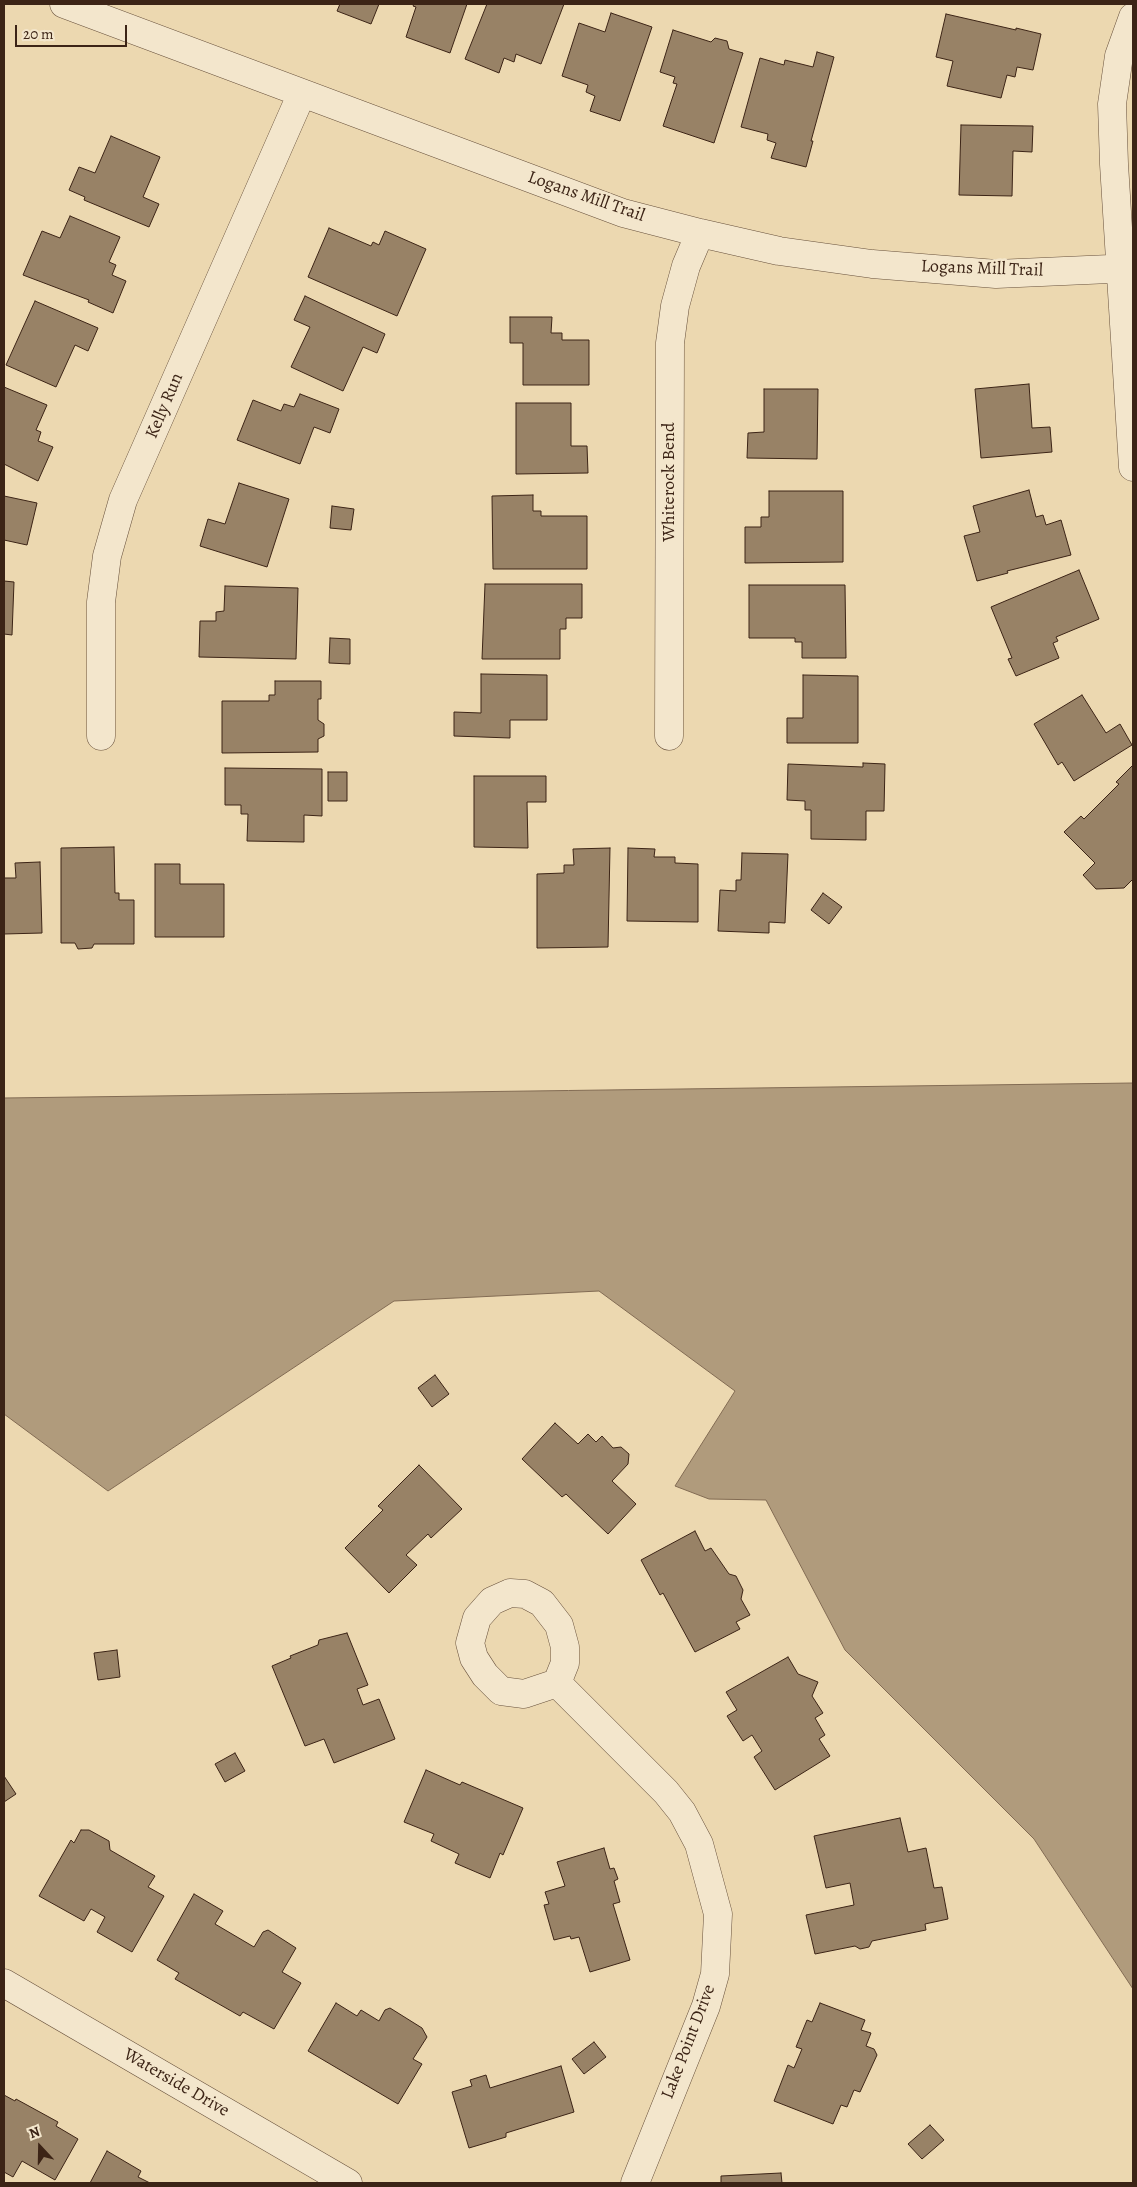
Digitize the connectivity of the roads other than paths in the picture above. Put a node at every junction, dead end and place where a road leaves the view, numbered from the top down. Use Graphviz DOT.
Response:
graph roads {
  1 [pos="64,4"];
  2 [pos="1133,17"];
  3 [pos="302,93"];
  4 [pos="700,233"];
  5 [pos="1127,269"];
  6 [pos="1133,467"];
  7 [pos="101,736"];
  8 [pos="669,736"];
  9 [pos="557,1683"];
  10 [pos="4,1983"];
  11 [pos="348,2183"];
  12 [pos="635,2183"];
  1 -- 3 [label="street, Logans Mill Trail"];
  2 -- 5 [label="street"];
  3 -- 4 [label="street, Logans Mill Trail"];
  3 -- 7 [label="street, Kelly Run"];
  4 -- 5 [label="street, Logans Mill Trail"];
  4 -- 8 [label="street, Whiterock Bend"];
  5 -- 6 [label="street"];
  9 -- 12 [label="street, Lake Point Drive"];
  10 -- 11 [label="street, Waterside Drive"];
}
